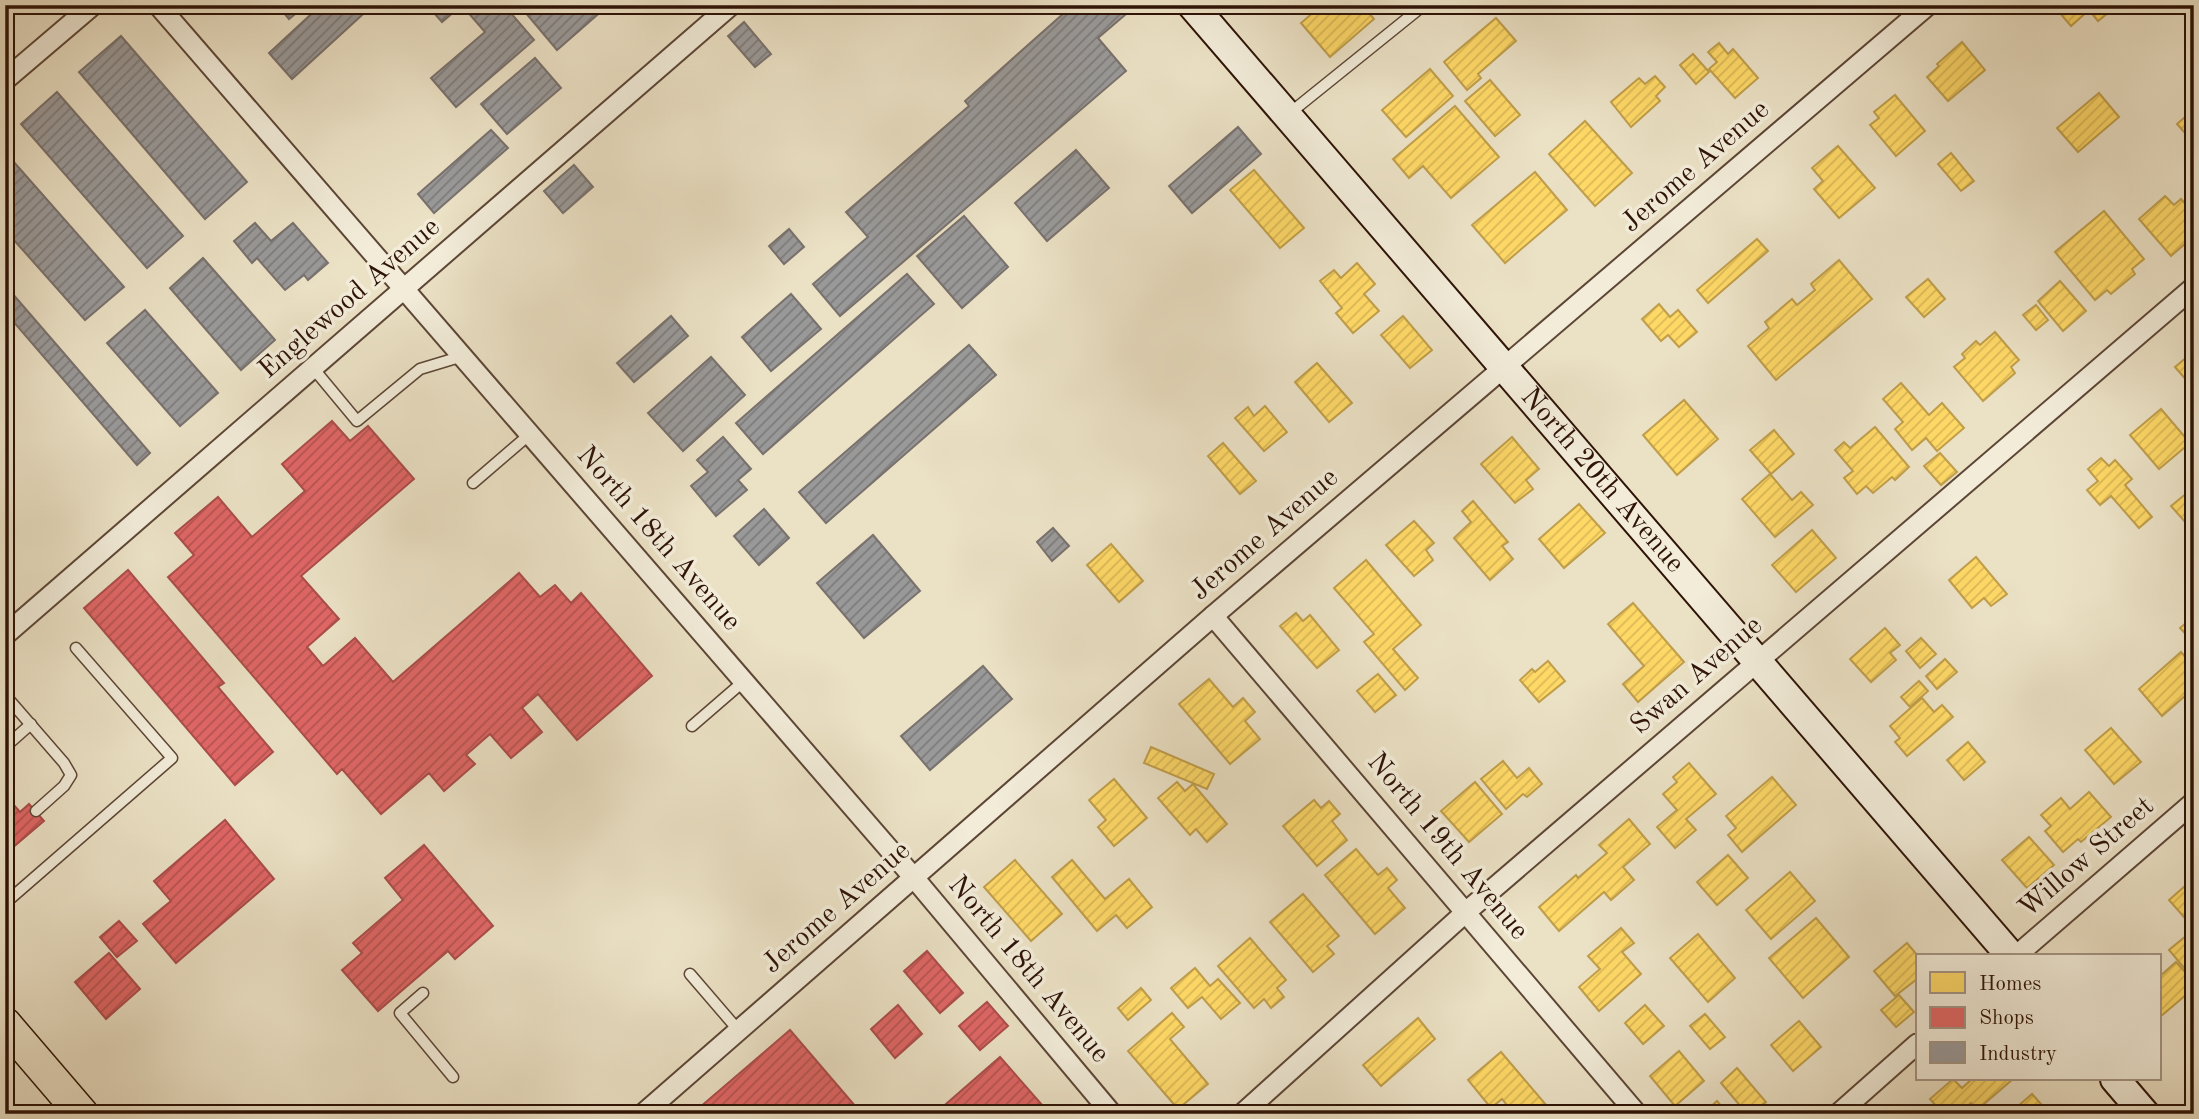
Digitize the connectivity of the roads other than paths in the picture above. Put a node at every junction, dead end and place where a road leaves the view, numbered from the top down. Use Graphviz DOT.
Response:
graph roads {
  1 [pos="93,5"];
  2 [pos="158,5"];
  3 [pos="731,5"];
  4 [pos="1192,5"];
  5 [pos="1424,5"];
  6 [pos="1928,5"];
  7 [pos="5,80"];
  8 [pos="1287,115"];
  9 [pos="405,288"];
  10 [pos="2194,288"];
  11 [pos="463,356"];
  12 [pos="1505,367"];
  13 [pos="313,368"];
  14 [pos="530,434"];
  15 [pos="472,483"];
  16 [pos="1213,616"];
  17 [pos="5,635"];
  18 [pos="76,648"];
  19 [pos="1756,662"];
  20 [pos="744,681"];
  21 [pos="5,695"];
  22 [pos="31,724"];
  23 [pos="692,726"];
  24 [pos="5,747"];
  25 [pos="2194,802"];
  26 [pos="36,811"];
  27 [pos="915,879"];
  28 [pos="7,897"];
  29 [pos="1466,912"];
  30 [pos="2009,954"];
  31 [pos="2018,954"];
  32 [pos="690,974"];
  33 [pos="423,993"];
  34 [pos="5,1024"];
  35 [pos="739,1031"];
  36 [pos="1916,1045"];
  37 [pos="453,1077"];
  38 [pos="2116,1080"];
  39 [pos="82,1114"];
  40 [pos="643,1114"];
  41 [pos="1112,1114"];
  42 [pos="1242,1114"];
  43 [pos="1637,1114"];
  44 [pos="1839,1114"];
  45 [pos="2145,1114"];
  1 -- 7 [label="street"];
  2 -- 9 [label="street, North 18th Avenue"];
  3 -- 9 [label="street, Englewood Avenue"];
  4 -- 8 [label="street, North 20th Avenue"];
  5 -- 8 [label="lane"];
  6 -- 12 [label="street, Jerome Avenue"];
  8 -- 12 [label="street, North 20th Avenue"];
  9 -- 11 [label="street, North 18th Avenue"];
  9 -- 13 [label="street, Englewood Avenue"];
  10 -- 19 [label="street, Swan Avenue"];
  11 -- 13 [label="lane"];
  11 -- 14 [label="street, North 18th Avenue"];
  12 -- 16 [label="street, Jerome Avenue"];
  12 -- 19 [label="street, North 20th Avenue"];
  13 -- 17 [label="street, Englewood Avenue"];
  14 -- 15 [label="lane"];
  14 -- 20 [label="street, North 18th Avenue"];
  16 -- 27 [label="street, Jerome Avenue"];
  16 -- 29 [label="street, North 19th Avenue"];
  18 -- 28 [label="lane"];
  19 -- 29 [label="street, Swan Avenue"];
  19 -- 30 [label="street, North 20th Avenue"];
  20 -- 23 [label="lane"];
  20 -- 27 [label="street, North 18th Avenue"];
  21 -- 22 [label="lane"];
  22 -- 24 [label="lane"];
  22 -- 26 [label="lane"];
  25 -- 31 [label="street, Willow Street"];
  27 -- 35 [label="street, Jerome Avenue"];
  27 -- 41 [label="street, North 18th Avenue"];
  29 -- 42 [label="street, Swan Avenue"];
  29 -- 43 [label="street, North 19th Avenue"];
  32 -- 35 [label="lane"];
  33 -- 37 [label="lane"];
  34 -- 39 [label="main road"];
  35 -- 40 [label="street, Jerome Avenue"];
  36 -- 44 [label="street"];
  38 -- 45 [label="street"];
}
